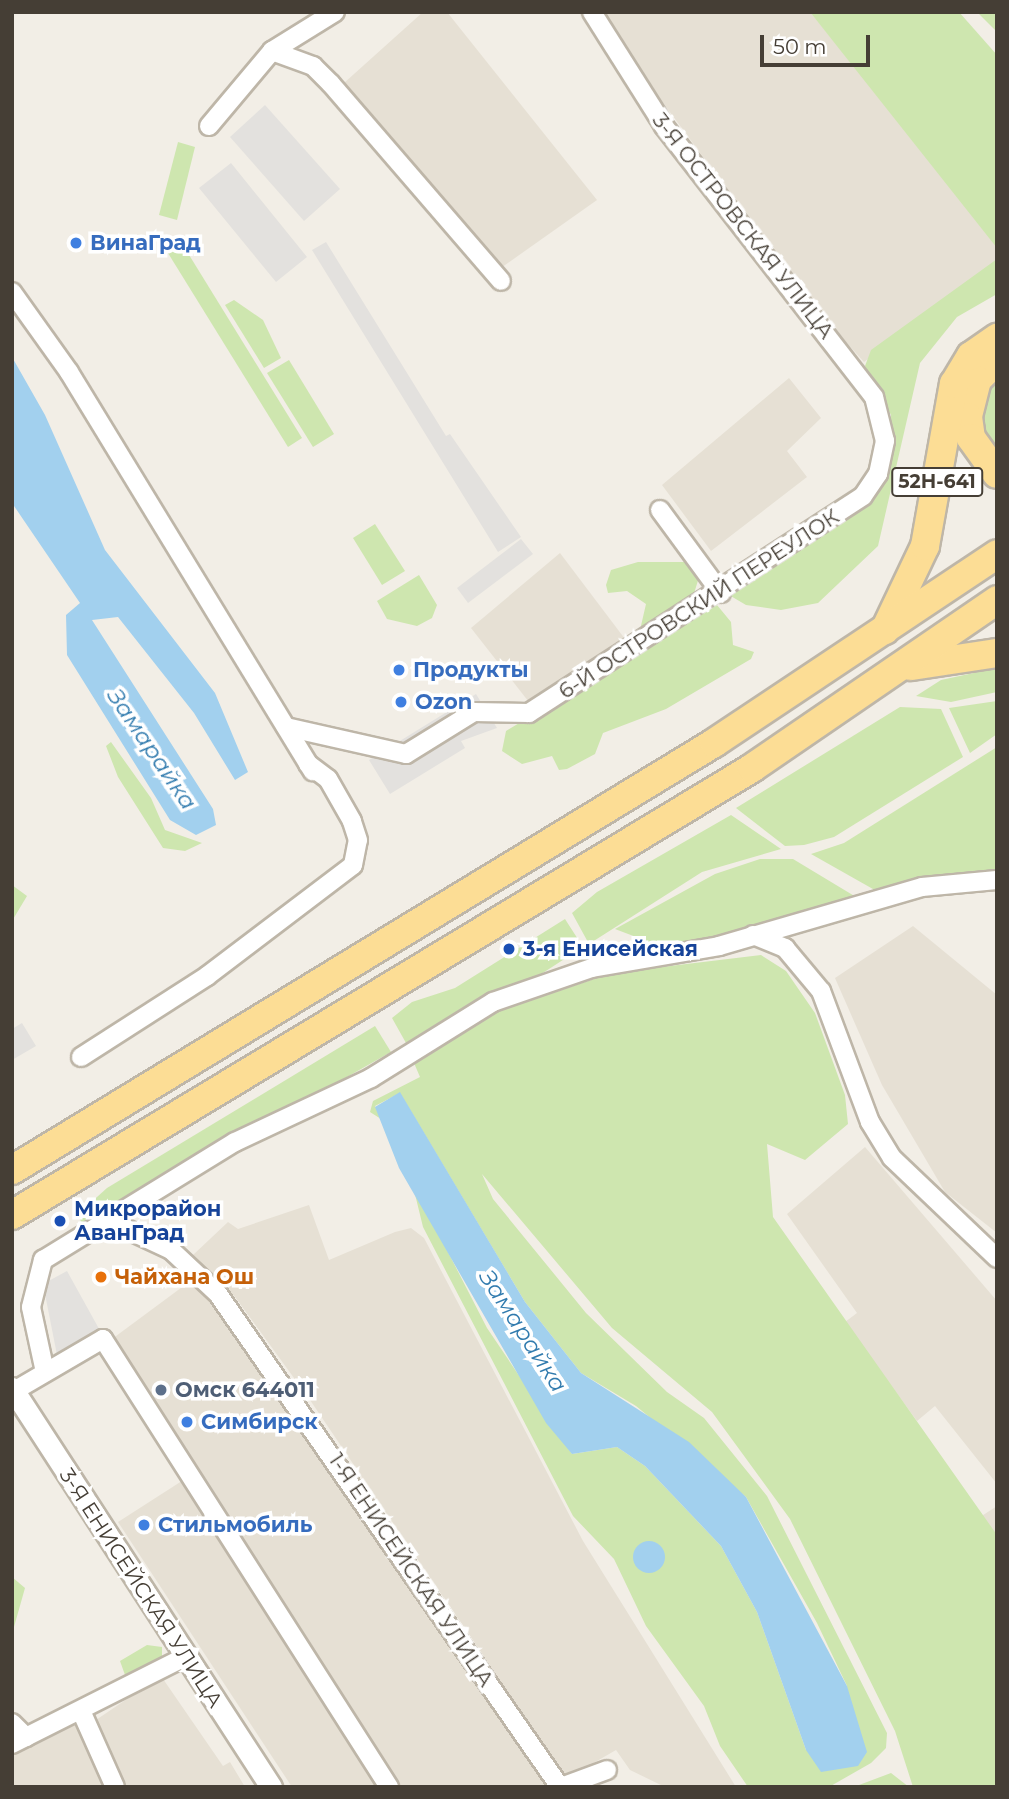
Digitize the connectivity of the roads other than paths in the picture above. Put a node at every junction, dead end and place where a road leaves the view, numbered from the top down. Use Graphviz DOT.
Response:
graph roads {
  1 [pos="335,12"];
  2 [pos="592,12"];
  3 [pos="272,51"];
  4 [pos="209,126"];
  5 [pos="501,281"];
  6 [pos="12,292"];
  7 [pos="997,338"];
  8 [pos="997,360"];
  9 [pos="885,441"];
  10 [pos="997,474"];
  11 [pos="660,510"];
  12 [pos="997,554"];
  13 [pos="721,593"];
  14 [pos="997,600"];
  15 [pos="882,635"];
  16 [pos="997,653"];
  17 [pos="905,667"];
  18 [pos="286,727"];
  19 [pos="995,880"];
  20 [pos="753,935"];
  21 [pos="81,1057"];
  22 [pos="12,1170"];
  23 [pos="12,1215"];
  24 [pos="107,1220"];
  25 [pos="997,1258"];
  26 [pos="45,1372"];
  27 [pos="13,1389"];
  28 [pos="185,1657"];
  29 [pos="82,1713"];
  30 [pos="12,1723"];
  31 [pos="19,1740"];
  32 [pos="607,1770"];
  33 [pos="115,1787"];
  34 [pos="271,1787"];
  35 [pos="389,1787"];
  36 [pos="561,1787"];
  1 -- 3 [label="street"];
  2 -- 9 [label="street, 3-Я ОСТРОВСКАЯ УЛИЦА"];
  3 -- 4 [label="street"];
  3 -- 5 [label="street"];
  6 -- 18 [label="street"];
  7 -- 15 [label="main road, 52Н-641"];
  8 -- 10 [label="main road, 52Н-641"];
  9 -- 13 [label="street, 6-Й ОСТРОВСКИЙ ПЕРЕУЛОК"];
  11 -- 13 [label="street"];
  12 -- 15 [label="main road"];
  13 -- 18 [label="street, 6-Й ОСТРОВСКИЙ ПЕРЕУЛОК"];
  14 -- 17 [label="main road"];
  15 -- 22 [label="main road"];
  16 -- 17 [label="main road"];
  17 -- 23 [label="main road"];
  18 -- 21 [label="street"];
  19 -- 20 [label="street"];
  20 -- 24 [label="street"];
  20 -- 25 [label="street"];
  24 -- 26 [label="street"];
  24 -- 36 [label="street, 1-Я ЕНИСЕЙСКАЯ УЛИЦА"];
  26 -- 27 [label="street"];
  26 -- 35 [label="street"];
  27 -- 28 [label="street, 3-Я ЕНИСЕЙСКАЯ УЛИЦА"];
  28 -- 29 [label="street"];
  28 -- 34 [label="street, 3-Я ЕНИСЕЙСКАЯ УЛИЦА"];
  29 -- 31 [label="street"];
  29 -- 33 [label="street"];
  30 -- 31 [label="street"];
  32 -- 36 [label="street"];
}
